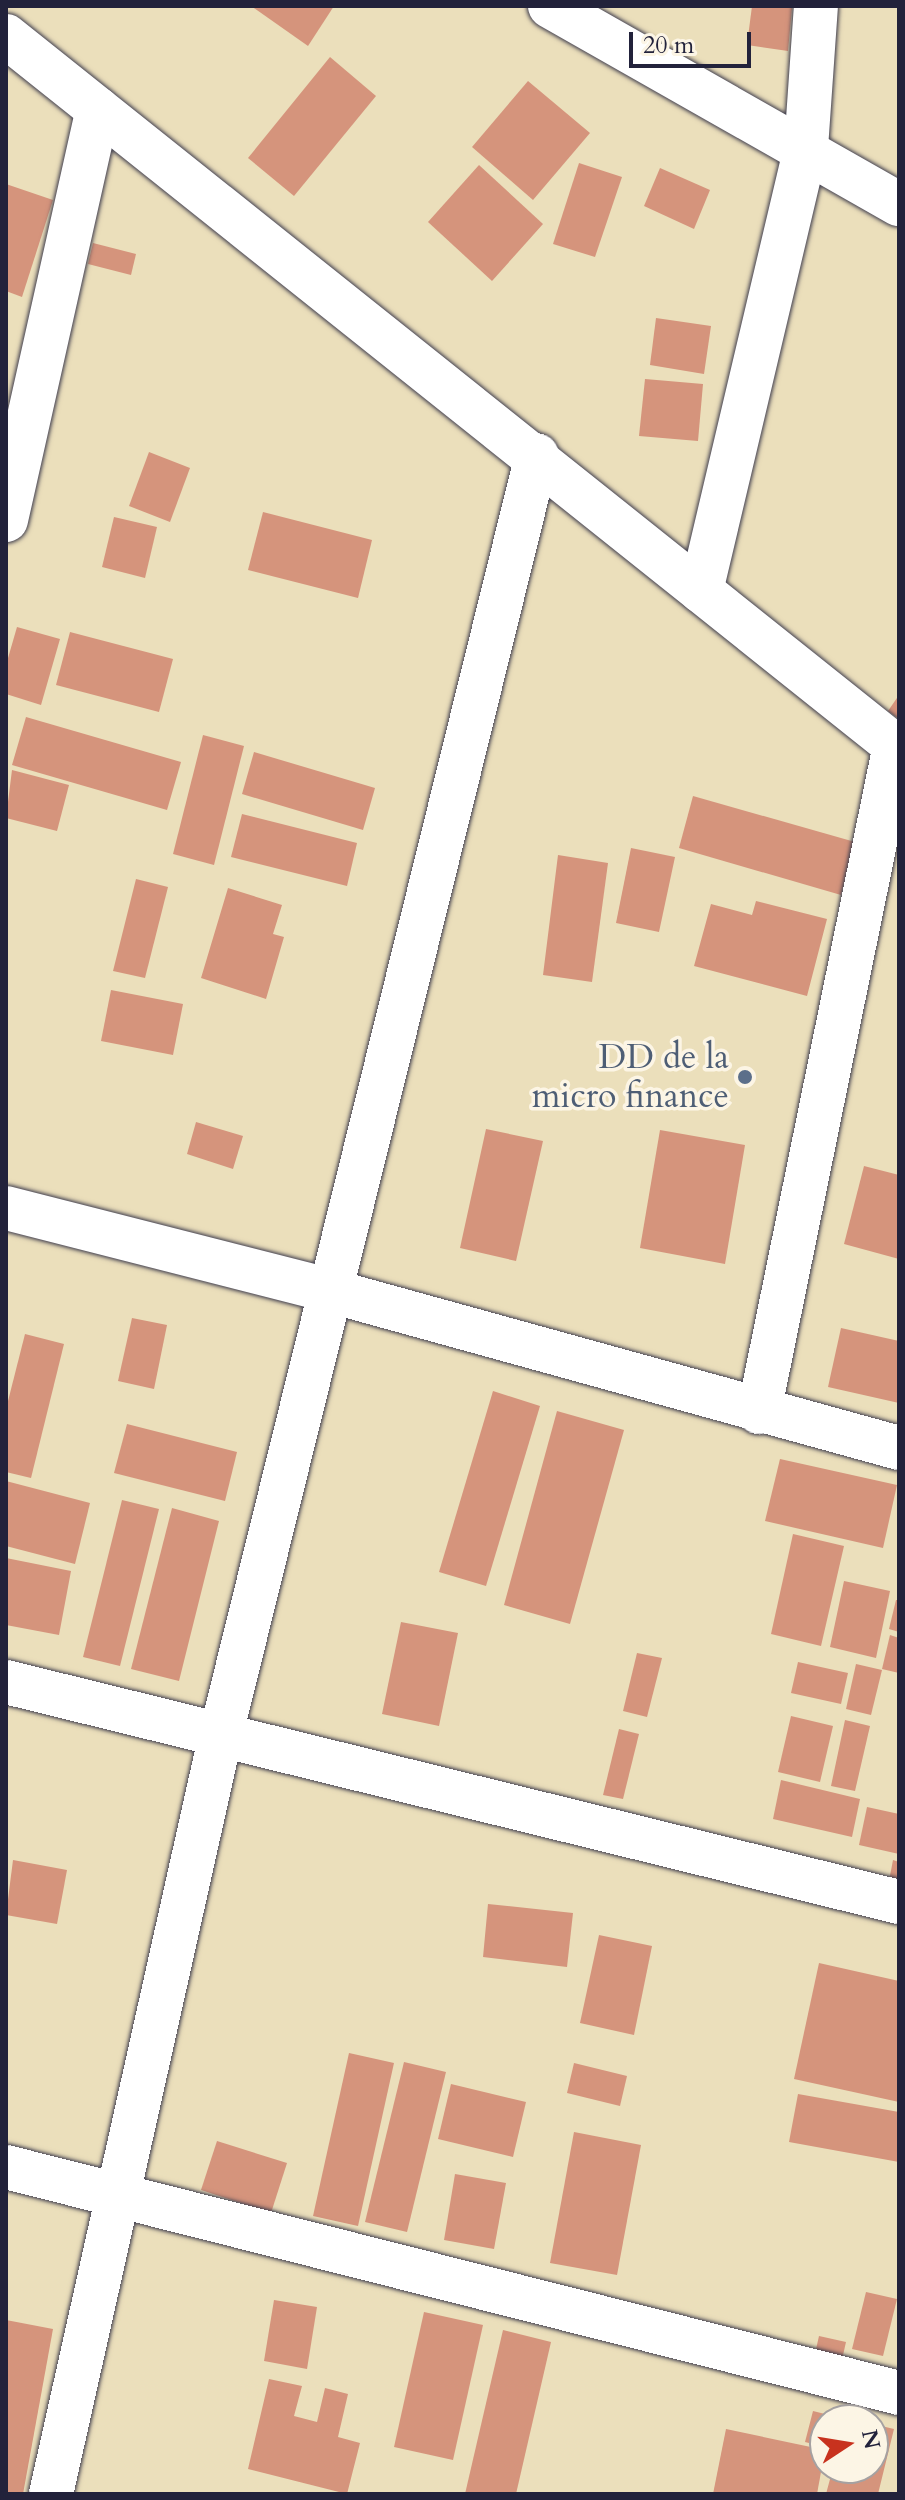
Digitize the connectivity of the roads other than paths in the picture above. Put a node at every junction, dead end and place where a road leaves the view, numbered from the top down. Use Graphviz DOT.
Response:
graph roads {
  1 [pos="550,6"];
  2 [pos="816,6"];
  3 [pos="6,36"];
  4 [pos="98,109"];
  5 [pos="806,148"];
  6 [pos="899,204"];
  7 [pos="537,455"];
  8 [pos="6,520"];
  9 [pos="701,591"];
  10 [pos="897,747"];
  11 [pos="6,1208"];
  12 [pos="331,1291"];
  13 [pos="759,1412"];
  14 [pos="899,1448"];
  15 [pos="6,1682"];
  16 [pos="221,1734"];
  17 [pos="899,1902"];
  18 [pos="6,2167"];
  19 [pos="116,2195"];
  20 [pos="899,2393"];
  21 [pos="51,2494"];
  1 -- 5 [label="street"];
  2 -- 5 [label="street"];
  3 -- 4 [label="street"];
  4 -- 7 [label="street"];
  4 -- 8 [label="street"];
  5 -- 6 [label="street"];
  5 -- 9 [label="street"];
  7 -- 9 [label="street"];
  7 -- 12 [label="street"];
  9 -- 10 [label="street"];
  10 -- 13 [label="street"];
  11 -- 12 [label="street"];
  12 -- 13 [label="street"];
  12 -- 16 [label="street"];
  13 -- 14 [label="street"];
  15 -- 16 [label="street"];
  16 -- 17 [label="street"];
  16 -- 19 [label="street"];
  18 -- 19 [label="street"];
  19 -- 20 [label="street"];
  19 -- 21 [label="street"];
}
